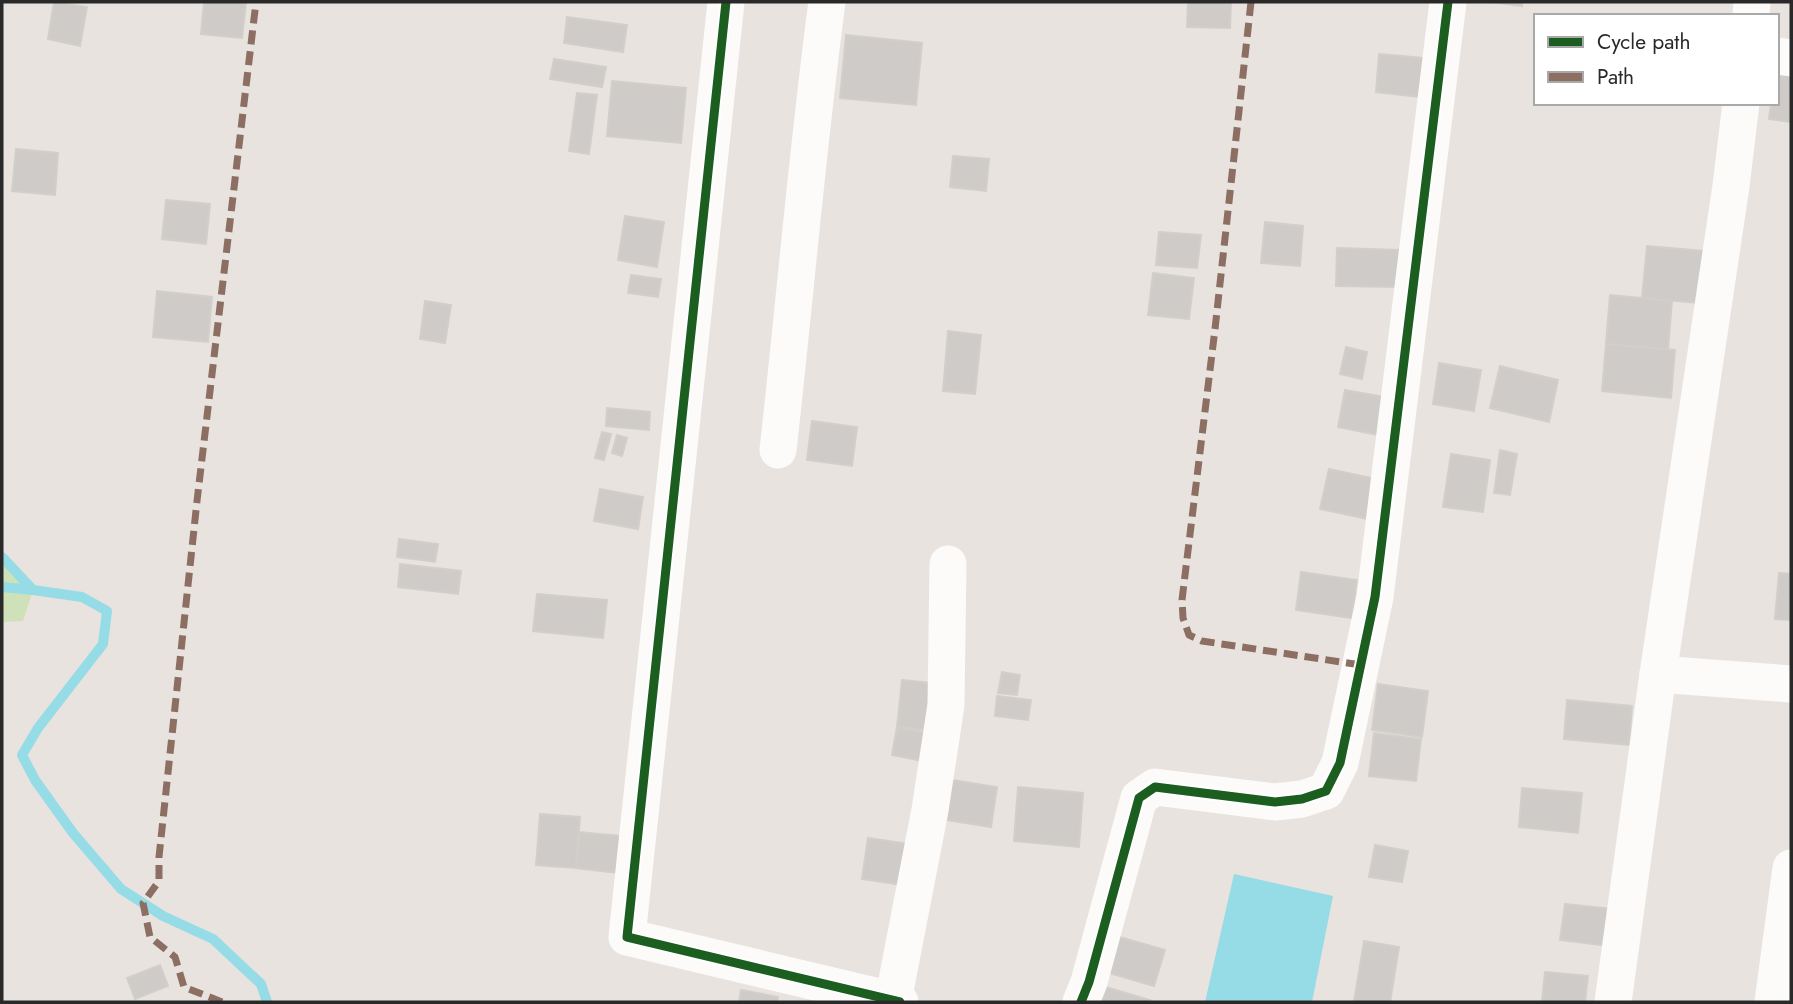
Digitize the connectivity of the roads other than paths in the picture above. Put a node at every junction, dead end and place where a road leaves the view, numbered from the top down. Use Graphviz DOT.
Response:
graph roads {
  1 [pos="726,2"];
  2 [pos="827,2"];
  3 [pos="1448,2"];
  4 [pos="1741,105"];
  5 [pos="778,450"];
  6 [pos="948,564"];
  7 [pos="1658,674"];
  8 [pos="1791,684"];
  9 [pos="1791,868"];
  10 [pos="897,1002"];
  11 [pos="1081,1002"];
  12 [pos="1613,1002"];
  13 [pos="1773,1002"];
  1 -- 10 [label="street"];
  2 -- 5 [label="street"];
  3 -- 11 [label="street"];
  4 -- 7 [label="street"];
  6 -- 10 [label="street"];
  7 -- 8 [label="street"];
  7 -- 12 [label="street"];
  9 -- 13 [label="street"];
}
